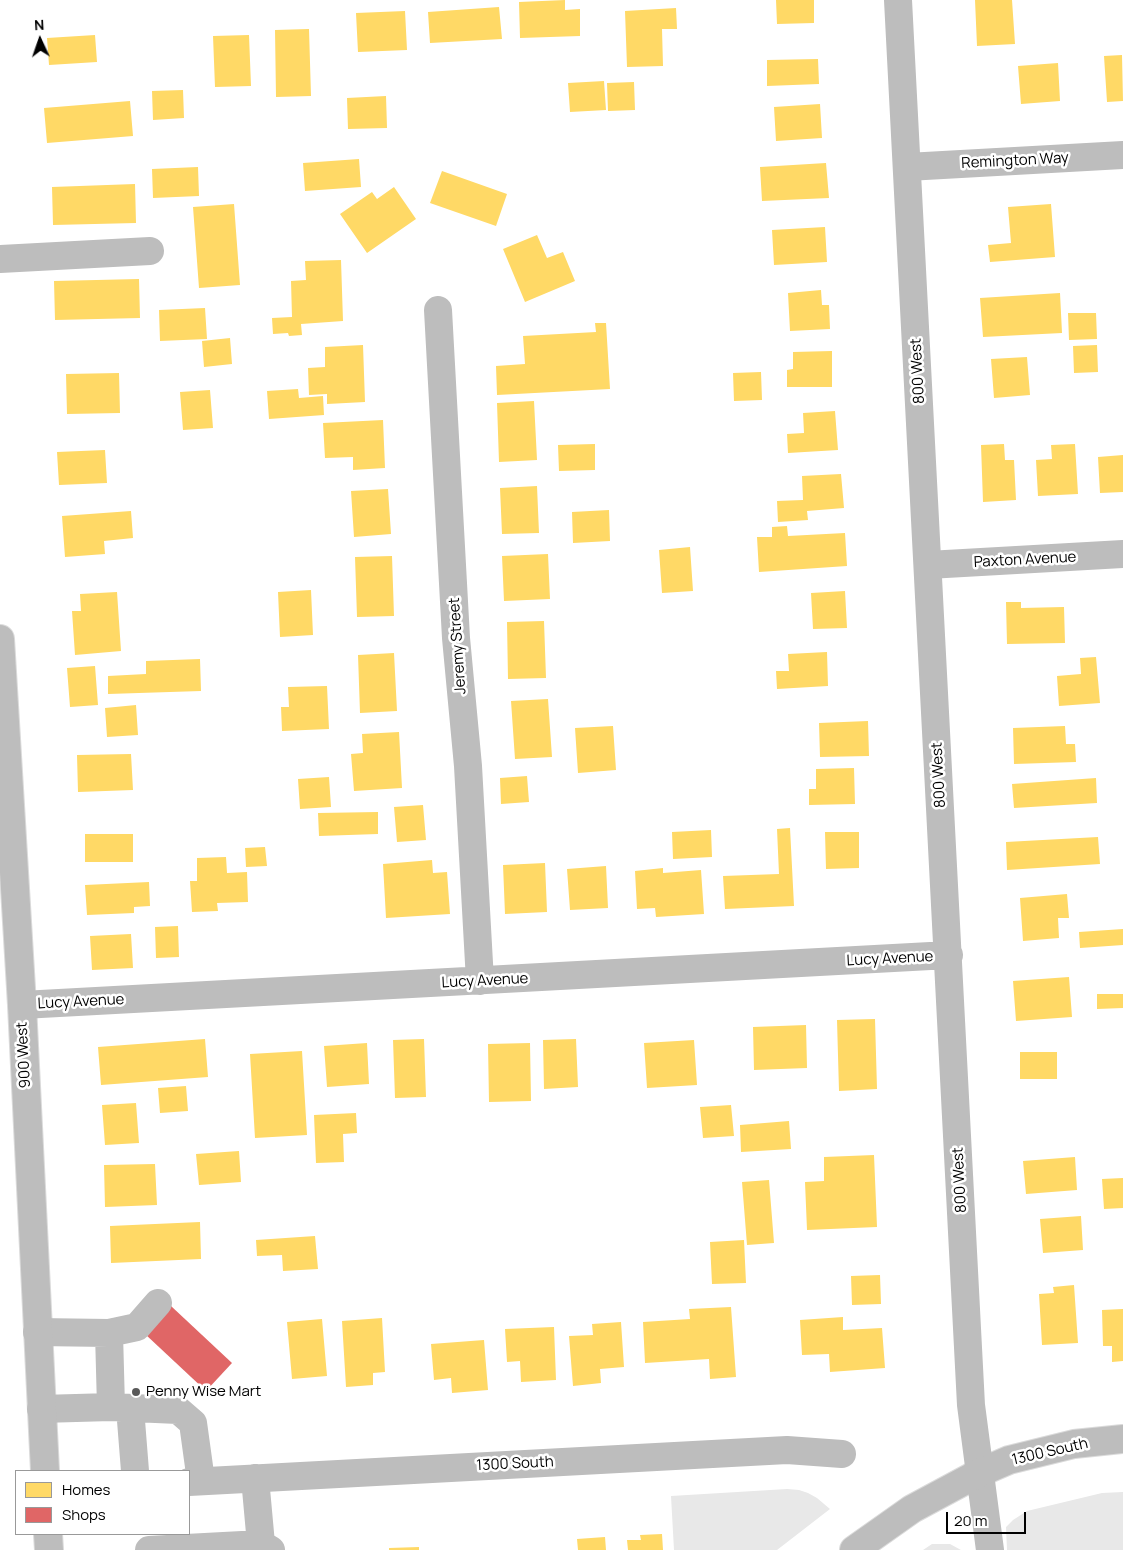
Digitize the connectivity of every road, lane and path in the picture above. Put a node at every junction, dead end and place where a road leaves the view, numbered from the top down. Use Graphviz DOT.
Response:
graph roads {
  1 [pos="898,0"];
  2 [pos="1123,155"];
  3 [pos="907,167"];
  4 [pos="150,252"];
  5 [pos="0,259"];
  6 [pos="438,310"];
  7 [pos="1123,554"];
  8 [pos="928,565"];
  9 [pos="0,639"];
  10 [pos="949,955"];
  11 [pos="480,981"];
  12 [pos="22,1005"];
  13 [pos="158,1303"];
  14 [pos="37,1332"];
  15 [pos="109,1333"];
  16 [pos="120,1408"];
  17 [pos="41,1409"];
  18 [pos="1123,1439"];
  19 [pos="842,1454"];
  20 [pos="45,1470"];
  21 [pos="135,1470"];
  22 [pos="979,1473"];
  23 [pos="255,1478"];
  24 [pos="195,1482"];
  25 [pos="48,1535"];
  26 [pos="266,1547"];
  27 [pos="49,1550"];
  28 [pos="149,1550"];
  29 [pos="854,1550"];
  30 [pos="990,1550"];
  1 -- 3 [label="street, 800 West"];
  2 -- 3 [label="street, Remington Way"];
  3 -- 8 [label="street, 800 West"];
  4 -- 5 [label="street"];
  6 -- 11 [label="street, Jeremy Street"];
  7 -- 8 [label="street, Paxton Avenue"];
  8 -- 10 [label="street, 800 West"];
  9 -- 12 [label="street, 900 West"];
  10 -- 11 [label="street, Lucy Avenue"];
  10 -- 22 [label="street, 800 West"];
  11 -- 12 [label="street, Lucy Avenue"];
  12 -- 14 [label="street, 900 West"];
  13 -- 15 [label="street"];
  14 -- 15 [label="street"];
  14 -- 17 [label="street, 900 West"];
  15 -- 16 [label="street"];
  16 -- 17 [label="street"];
  16 -- 21 [label="street"];
  16 -- 24 [label="street"];
  17 -- 20 [label="street, 900 West"];
  18 -- 22 [label="street, 1300 South"];
  19 -- 23 [label="street, 1300 South"];
  22 -- 29 [label="street, 1300 South"];
  22 -- 30 [label="street, 800 West"];
  23 -- 24 [label="street, 1300 South"];
  23 -- 26 [label="street"];
  25 -- 27 [label="street"];
  26 -- 28 [label="street"];
}
